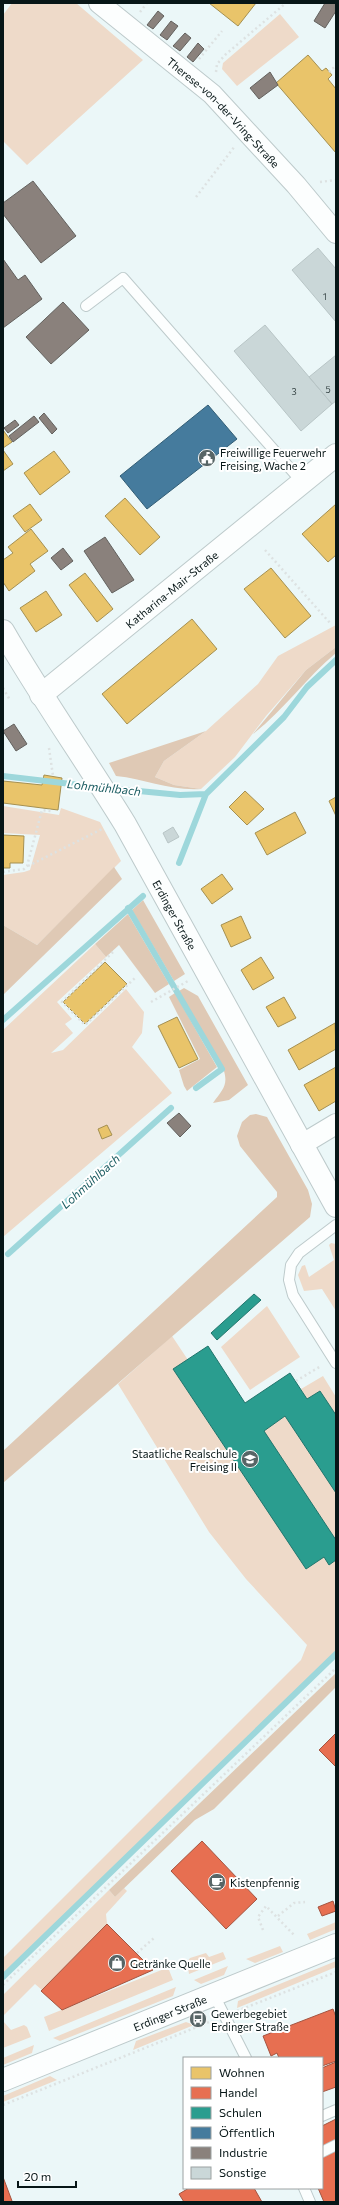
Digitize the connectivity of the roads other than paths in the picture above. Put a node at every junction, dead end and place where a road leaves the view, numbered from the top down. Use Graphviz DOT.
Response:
graph roads {
  1 [pos="99,3"];
  2 [pos="336,234"];
  3 [pos="86,306"];
  4 [pos="336,455"];
  5 [pos="302,482"];
  6 [pos="3,631"];
  7 [pos="41,694"];
  8 [pos="336,1124"];
  9 [pos="301,1145"];
  10 [pos="336,1206"];
  11 [pos="336,1225"];
  12 [pos="336,1363"];
  13 [pos="336,1945"];
  14 [pos="214,1995"];
  15 [pos="246,2057"];
  16 [pos="3,2080"];
  17 [pos="336,2110"];
  18 [pos="323,2116"];
  19 [pos="336,2145"];
  20 [pos="323,2152"];
  21 [pos="304,2189"];
  22 [pos="310,2202"];
  1 -- 2 [label="street, Therese-von-der-Vring-Straße"];
  3 -- 5 [label="lane"];
  4 -- 5 [label="street, Katharina-Mair-Straße"];
  5 -- 7 [label="street, Katharina-Mair-Straße"];
  6 -- 7 [label="street, Erdinger Straße"];
  7 -- 9 [label="street, Erdinger Straße"];
  8 -- 9 [label="street"];
  9 -- 10 [label="street, Erdinger Straße"];
  11 -- 12 [label="lane"];
  13 -- 14 [label="street, Erdinger Straße"];
  14 -- 15 [label="lane"];
  14 -- 16 [label="street, Erdinger Straße"];
  17 -- 18 [label="lane"];
  19 -- 20 [label="lane"];
  21 -- 22 [label="lane"];
}
